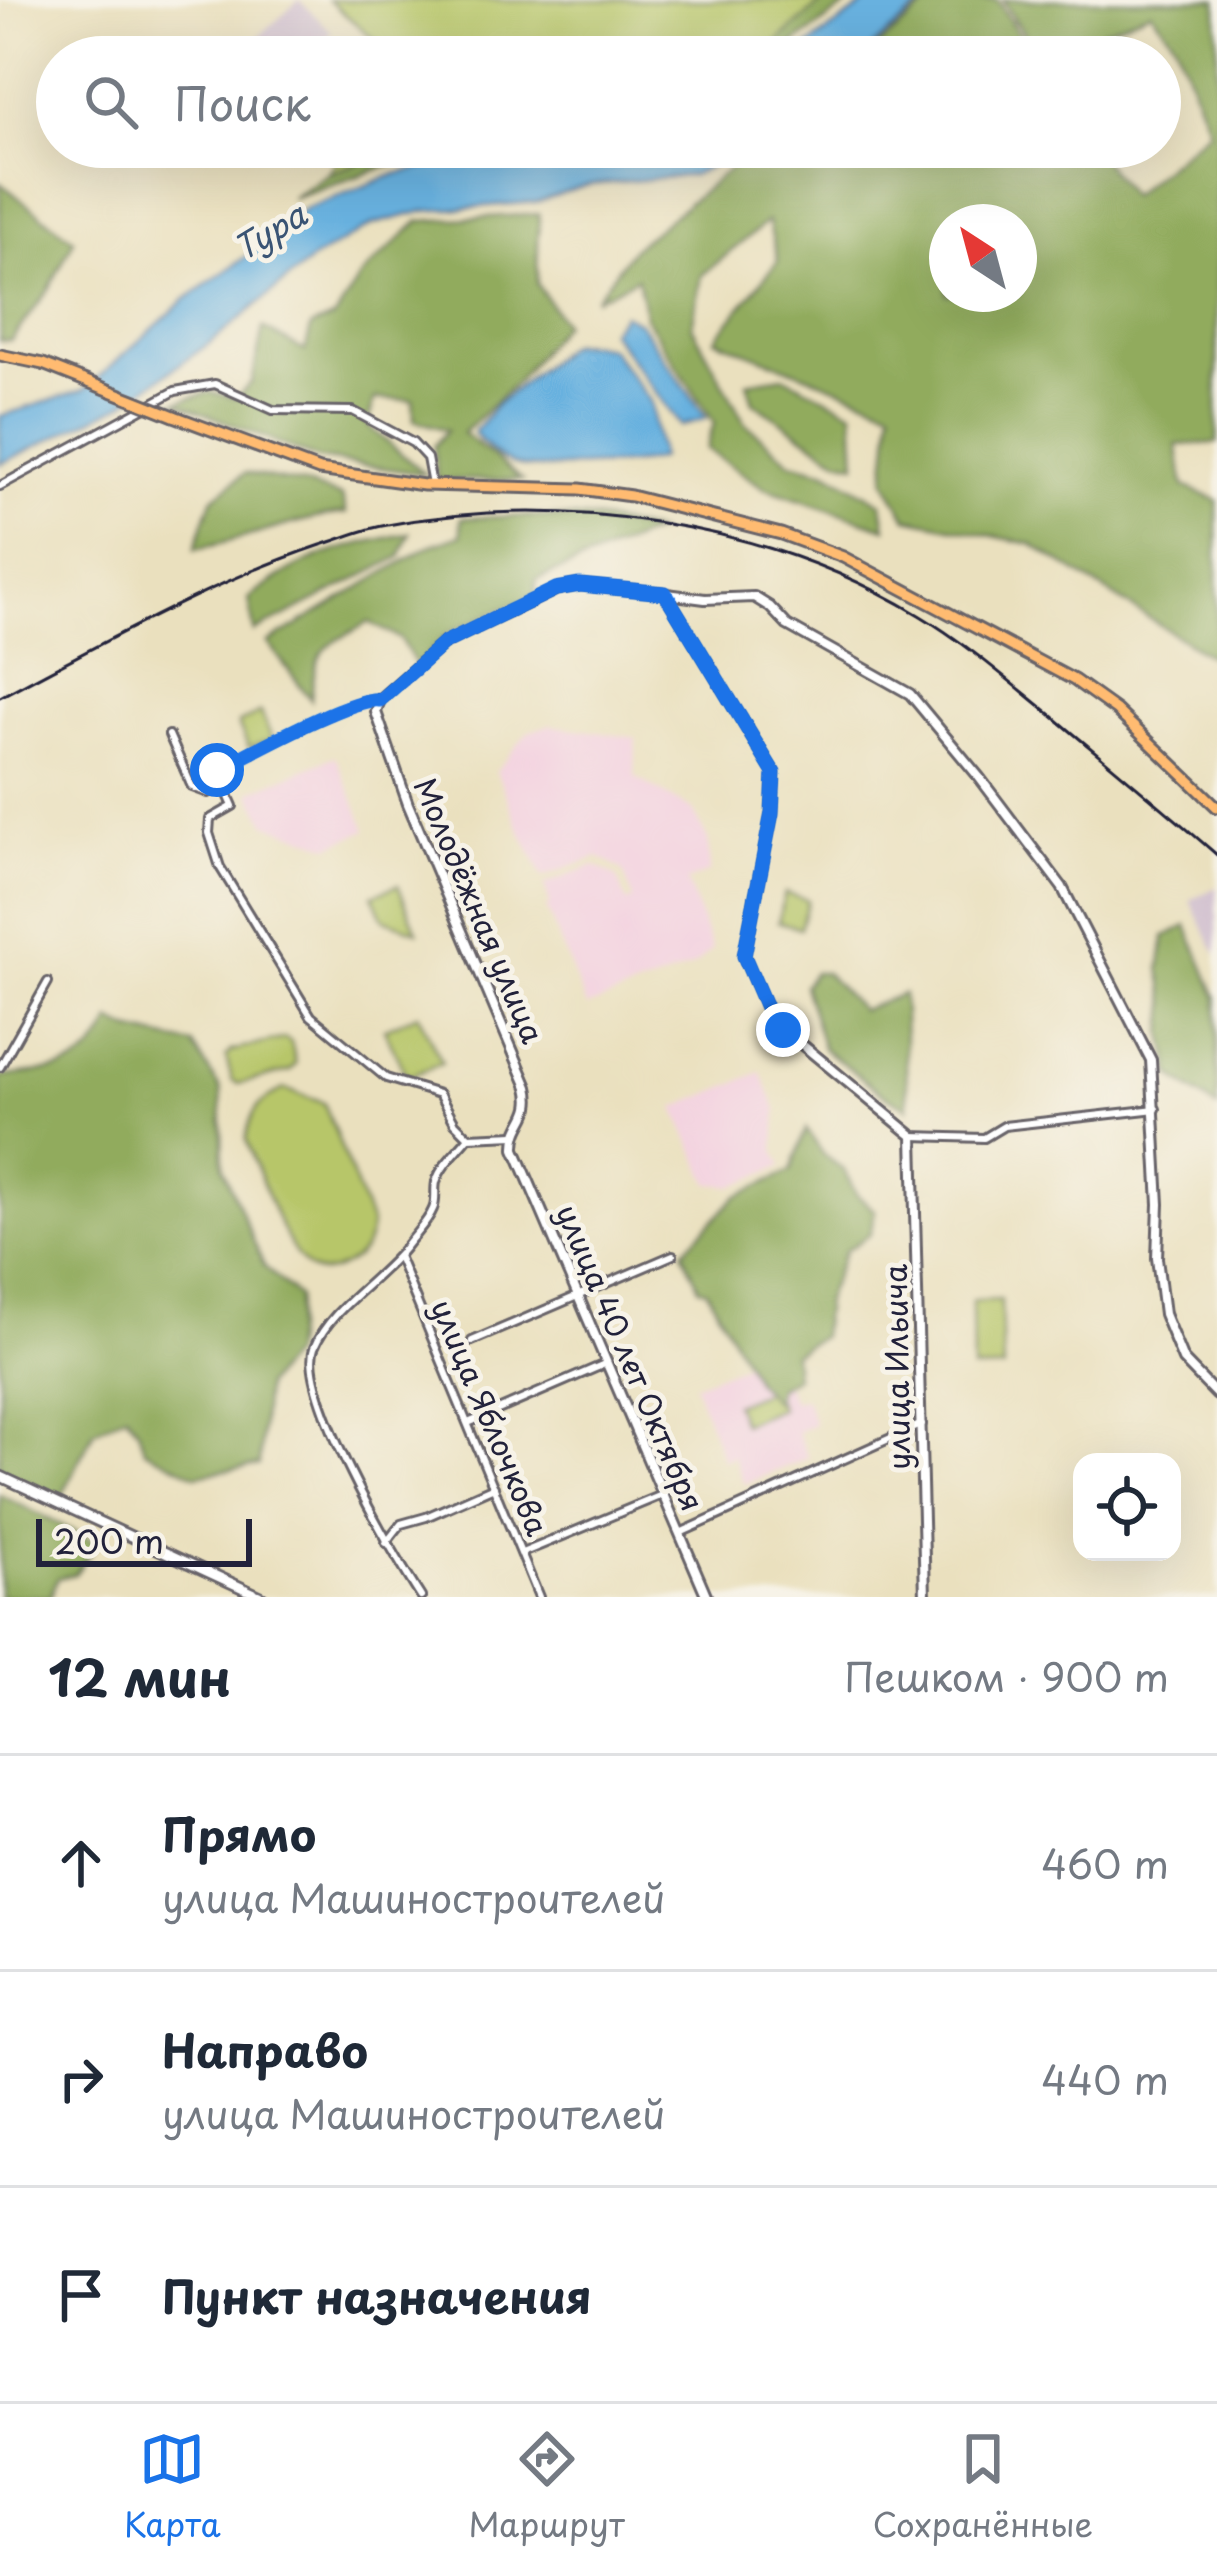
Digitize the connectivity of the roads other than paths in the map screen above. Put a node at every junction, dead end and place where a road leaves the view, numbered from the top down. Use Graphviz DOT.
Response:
graph roads {
  1 [pos="0,355"];
  2 [pos="432,485"];
  3 [pos="0,486"];
  4 [pos="665,593"];
  5 [pos="380,700"];
  6 [pos="170,735"];
  7 [pos="224,789"];
  8 [pos="1217,807"];
  9 [pos="47,982"];
  10 [pos="0,1067"];
  11 [pos="1156,1109"];
  12 [pos="514,1135"];
  13 [pos="913,1136"];
  14 [pos="469,1137"];
  15 [pos="674,1255"];
  16 [pos="398,1256"];
  17 [pos="578,1294"];
  18 [pos="472,1340"];
  19 [pos="608,1363"];
  20 [pos="1217,1395"];
  21 [pos="467,1423"];
  22 [pos="922,1424"];
  23 [pos="0,1476"];
  24 [pos="494,1487"];
  25 [pos="663,1494"];
  26 [pos="680,1533"];
  27 [pos="386,1543"];
  28 [pos="522,1553"];
  29 [pos="262,1597"];
  30 [pos="421,1597"];
  31 [pos="539,1597"];
  32 [pos="707,1597"];
  33 [pos="925,1597"];
  1 -- 2 [label="main road, bridge"];
  2 -- 3 [label="street"];
  2 -- 8 [label="main road"];
  4 -- 5 [label="street"];
  4 -- 11 [label="street"];
  4 -- 13 [label="street"];
  5 -- 7 [label="street"];
  5 -- 12 [label="street, Молодёжная улица"];
  6 -- 7 [label="street"];
  7 -- 14 [label="street"];
  9 -- 10 [label="street"];
  11 -- 13 [label="street"];
  11 -- 20 [label="street"];
  12 -- 14 [label="street"];
  12 -- 17 [label="street, улица 40 лет Октября"];
  13 -- 22 [label="street, улица Ильича"];
  14 -- 16 [label="street"];
  15 -- 17 [label="street"];
  16 -- 21 [label="street, улица Яблочкова"];
  16 -- 27 [label="street"];
  17 -- 18 [label="street"];
  17 -- 19 [label="street, улица 40 лет Октября"];
  19 -- 21 [label="street"];
  19 -- 25 [label="street, улица 40 лет Октября"];
  21 -- 24 [label="street, улица Яблочкова"];
  22 -- 26 [label="street"];
  22 -- 33 [label="street, улица Ильича"];
  23 -- 29 [label="street"];
  24 -- 27 [label="street"];
  24 -- 28 [label="street, улица Яблочкова"];
  25 -- 26 [label="street, улица 40 лет Октября"];
  25 -- 28 [label="street"];
  26 -- 32 [label="street, улица 40 лет Октября"];
  27 -- 30 [label="street"];
  28 -- 31 [label="street, улица Яблочкова"];
}
